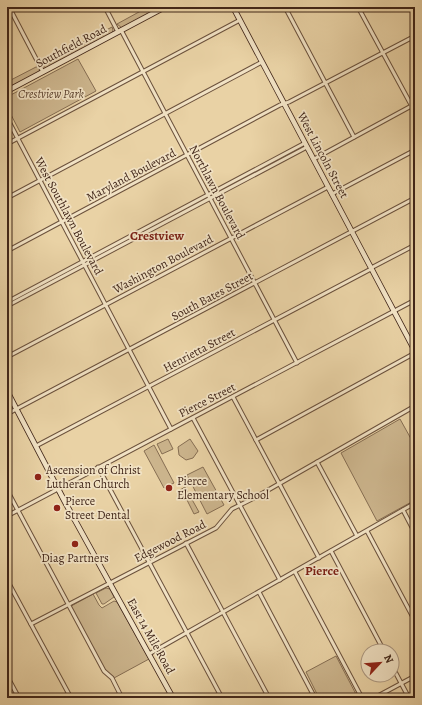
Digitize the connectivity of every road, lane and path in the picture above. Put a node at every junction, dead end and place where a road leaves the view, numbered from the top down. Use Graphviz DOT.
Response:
graph roads {
  1 [pos="9,7"];
  2 [pos="105,7"];
  3 [pos="164,7"];
  4 [pos="233,7"];
  5 [pos="285,7"];
  6 [pos="358,7"];
  7 [pos="411,7"];
  8 [pos="415,15"];
  9 [pos="240,20"];
  10 [pos="120,31"];
  11 [pos="415,36"];
  12 [pos="383,53"];
  13 [pos="262,62"];
  14 [pos="43,72"];
  15 [pos="143,72"];
  16 [pos="326,83"];
  17 [pos="7,91"];
  18 [pos="285,104"];
  19 [pos="413,106"];
  20 [pos="415,112"];
  21 [pos="165,113"];
  22 [pos="7,118"];
  23 [pos="354,137"];
  24 [pos="18,138"];
  25 [pos="7,144"];
  26 [pos="306,145"];
  27 [pos="415,150"];
  28 [pos="187,155"];
  29 [pos="314,159"];
  30 [pos="40,180"];
  31 [pos="328,187"];
  32 [pos="332,194"];
  33 [pos="209,197"];
  34 [pos="7,198"];
  35 [pos="415,198"];
  36 [pos="62,222"];
  37 [pos="148,227"];
  38 [pos="150,231"];
  39 [pos="352,232"];
  40 [pos="232,238"];
  41 [pos="415,245"];
  42 [pos="7,251"];
  43 [pos="83,261"];
  44 [pos="85,265"];
  45 [pos="371,268"];
  46 [pos="255,283"];
  47 [pos="28,293"];
  48 [pos="415,300"];
  49 [pos="7,302"];
  50 [pos="106,305"];
  51 [pos="7,306"];
  52 [pos="394,312"];
  53 [pos="275,320"];
  54 [pos="130,350"];
  55 [pos="415,352"];
  56 [pos="7,357"];
  57 [pos="297,363"];
  58 [pos="149,387"];
  59 [pos="7,391"];
  60 [pos="233,397"];
  61 [pos="415,406"];
  62 [pos="17,409"];
  63 [pos="7,414"];
  64 [pos="193,418"];
  65 [pos="171,429"];
  66 [pos="256,440"];
  67 [pos="36,446"];
  68 [pos="317,462"];
  69 [pos="98,467"];
  70 [pos="280,484"];
  71 [pos="58,488"];
  72 [pos="7,490"];
  73 [pos="415,504"];
  74 [pos="240,506"];
  75 [pos="17,510"];
  76 [pos="403,510"];
  77 [pos="7,516"];
  78 [pos="367,531"];
  79 [pos="415,533"];
  80 [pos="357,536"];
  81 [pos="186,543"];
  82 [pos="331,551"];
  83 [pos="319,558"];
  84 [pos="149,562"];
  85 [pos="295,572"];
  86 [pos="7,580"];
  87 [pos="280,580"];
  88 [pos="110,583"];
  89 [pos="259,592"];
  90 [pos="68,605"];
  91 [pos="223,612"];
  92 [pos="415,621"];
  93 [pos="31,624"];
  94 [pos="187,632"];
  95 [pos="380,643"];
  96 [pos="149,654"];
  97 [pos="7,676"];
  98 [pos="415,676"];
  99 [pos="400,680"];
  100 [pos="402,684"];
  101 [pos="66,697"];
  102 [pos="70,697"];
  103 [pos="19,698"];
  104 [pos="122,698"];
  105 [pos="173,698"];
  106 [pos="222,698"];
  107 [pos="269,698"];
  108 [pos="315,698"];
  109 [pos="362,698"];
  110 [pos="374,698"];
  111 [pos="409,698"];
  1 -- 14 [label="street"];
  2 -- 10 [label="street, Northlawn Boulevard"];
  3 -- 10 [label="main road, Southfield Road"];
  4 -- 9 [label="main road, West Lincoln Street"];
  5 -- 16 [label="street"];
  6 -- 12 [label="street"];
  7 -- 8 [label="street"];
  9 -- 13 [label="main road, West Lincoln Street"];
  9 -- 15 [label="street"];
  10 -- 14 [label="main road, Southfield Road"];
  10 -- 15 [label="street, Northlawn Boulevard"];
  11 -- 12 [label="street, Maryland Boulevard"];
  12 -- 16 [label="street, Maryland Boulevard"];
  12 -- 19 [label="street"];
  13 -- 18 [label="main road, West Lincoln Street"];
  13 -- 21 [label="street"];
  14 -- 17 [label="main road, Southfield Road"];
  15 -- 21 [label="street, Northlawn Boulevard"];
  15 -- 24 [label="street"];
  16 -- 18 [label="street, Maryland Boulevard"];
  16 -- 23 [label="street"];
  18 -- 26 [label="main road, West Lincoln Street"];
  18 -- 28 [label="street, Maryland Boulevard"];
  19 -- 20 [label="street"];
  19 -- 23 [label="street"];
  21 -- 28 [label="street, Northlawn Boulevard"];
  21 -- 30 [label="street"];
  22 -- 24 [label="street, West Southlawn Boulevard"];
  23 -- 29 [label="street"];
  24 -- 25 [label="street"];
  24 -- 30 [label="street, West Southlawn Boulevard"];
  26 -- 29 [label="main road, West Lincoln Street"];
  26 -- 33 [label="street"];
  27 -- 32 [label="street"];
  28 -- 33 [label="street, Northlawn Boulevard"];
  28 -- 36 [label="street, Maryland Boulevard"];
  29 -- 31 [label="main road, West Lincoln Street"];
  30 -- 34 [label="street"];
  30 -- 36 [label="street, West Southlawn Boulevard"];
  31 -- 32 [label="main road, West Lincoln Street"];
  31 -- 40 [label="street, Washington Boulevard"];
  32 -- 39 [label="main road, West Lincoln Street"];
  33 -- 37 [label="street"];
  33 -- 38 [label="street"];
  33 -- 40 [label="street, Northlawn Boulevard"];
  35 -- 39 [label="street, South Bates Street"];
  36 -- 42 [label="street, Maryland Boulevard"];
  36 -- 43 [label="street, West Southlawn Boulevard"];
  37 -- 38 [label="street"];
  37 -- 43 [label="street"];
  38 -- 44 [label="street"];
  39 -- 45 [label="main road, West Lincoln Street"];
  39 -- 46 [label="street, South Bates Street"];
  40 -- 46 [label="street, Northlawn Boulevard"];
  40 -- 50 [label="street, Washington Boulevard"];
  41 -- 45 [label="street, Henrietta Street"];
  43 -- 44 [label="street, West Southlawn Boulevard"];
  43 -- 47 [label="street"];
  44 -- 47 [label="street"];
  44 -- 50 [label="street, West Southlawn Boulevard"];
  45 -- 52 [label="main road, West Lincoln Street"];
  45 -- 53 [label="street, Henrietta Street"];
  46 -- 53 [label="street, Northlawn Boulevard"];
  46 -- 54 [label="street, South Bates Street"];
  47 -- 49 [label="street"];
  47 -- 51 [label="street"];
  48 -- 52 [label="street, Pierce Street"];
  50 -- 54 [label="street, West Southlawn Boulevard"];
  50 -- 56 [label="street, Washington Boulevard"];
  52 -- 55 [label="main road, West Lincoln Street"];
  52 -- 57 [label="street, Pierce Street"];
  53 -- 57 [label="street, Northlawn Boulevard"];
  53 -- 58 [label="street, Henrietta Street"];
  54 -- 58 [label="street, West Southlawn Boulevard"];
  54 -- 62 [label="street, South Bates Street"];
  55 -- 66 [label="street"];
  57 -- 60 [label="street, Pierce Street"];
  58 -- 65 [label="street, West Southlawn Boulevard"];
  58 -- 67 [label="street, Henrietta Street"];
  59 -- 62 [label="main road, East 14 Mile Road"];
  60 -- 64 [label="street, Pierce Street"];
  60 -- 66 [label="street"];
  61 -- 68 [label="street, Edgewood Road"];
  62 -- 63 [label="street, South Bates Street"];
  62 -- 67 [label="main road, East 14 Mile Road"];
  64 -- 65 [label="street, Pierce Street"];
  64 -- 74 [label="street"];
  65 -- 69 [label="street, Pierce Street"];
  66 -- 70 [label="street"];
  67 -- 71 [label="main road, East 14 Mile Road"];
  68 -- 70 [label="street, Edgewood Road"];
  68 -- 80 [label="street"];
  69 -- 71 [label="street, Pierce Street"];
  69 -- 84 [label="street"];
  70 -- 74 [label="street, Edgewood Road"];
  70 -- 83 [label="street"];
  71 -- 75 [label="street, Pierce Street"];
  71 -- 88 [label="main road, East 14 Mile Road"];
  72 -- 75 [label="street"];
  73 -- 76 [label="street"];
  74 -- 81 [label="street, Edgewood Road"];
  74 -- 87 [label="street"];
  75 -- 77 [label="street, Pierce Street"];
  75 -- 90 [label="street"];
  76 -- 78 [label="street"];
  76 -- 79 [label="street"];
  78 -- 80 [label="street"];
  78 -- 92 [label="street"];
  80 -- 82 [label="street"];
  81 -- 84 [label="street, Edgewood Road"];
  81 -- 91 [label="street"];
  82 -- 83 [label="street"];
  82 -- 95 [label="street"];
  83 -- 85 [label="street"];
  84 -- 88 [label="street, Edgewood Road"];
  84 -- 94 [label="street"];
  85 -- 87 [label="street"];
  85 -- 109 [label="street"];
  86 -- 93 [label="street"];
  87 -- 89 [label="street"];
  88 -- 90 [label="street, Edgewood Road"];
  88 -- 96 [label="main road, East 14 Mile Road"];
  89 -- 91 [label="street"];
  89 -- 108 [label="street"];
  90 -- 93 [label="street, Edgewood Road"];
  90 -- 104 [label="street"];
  91 -- 94 [label="street"];
  91 -- 107 [label="street"];
  93 -- 102 [label="street"];
  94 -- 96 [label="street"];
  94 -- 106 [label="street"];
  96 -- 105 [label="main road, East 14 Mile Road"];
  97 -- 103 [label="street"];
  98 -- 100 [label="street"];
  99 -- 100 [label="street"];
  100 -- 110 [label="street"];
  100 -- 111 [label="street"];
  101 -- 102 [label="street"];
}
